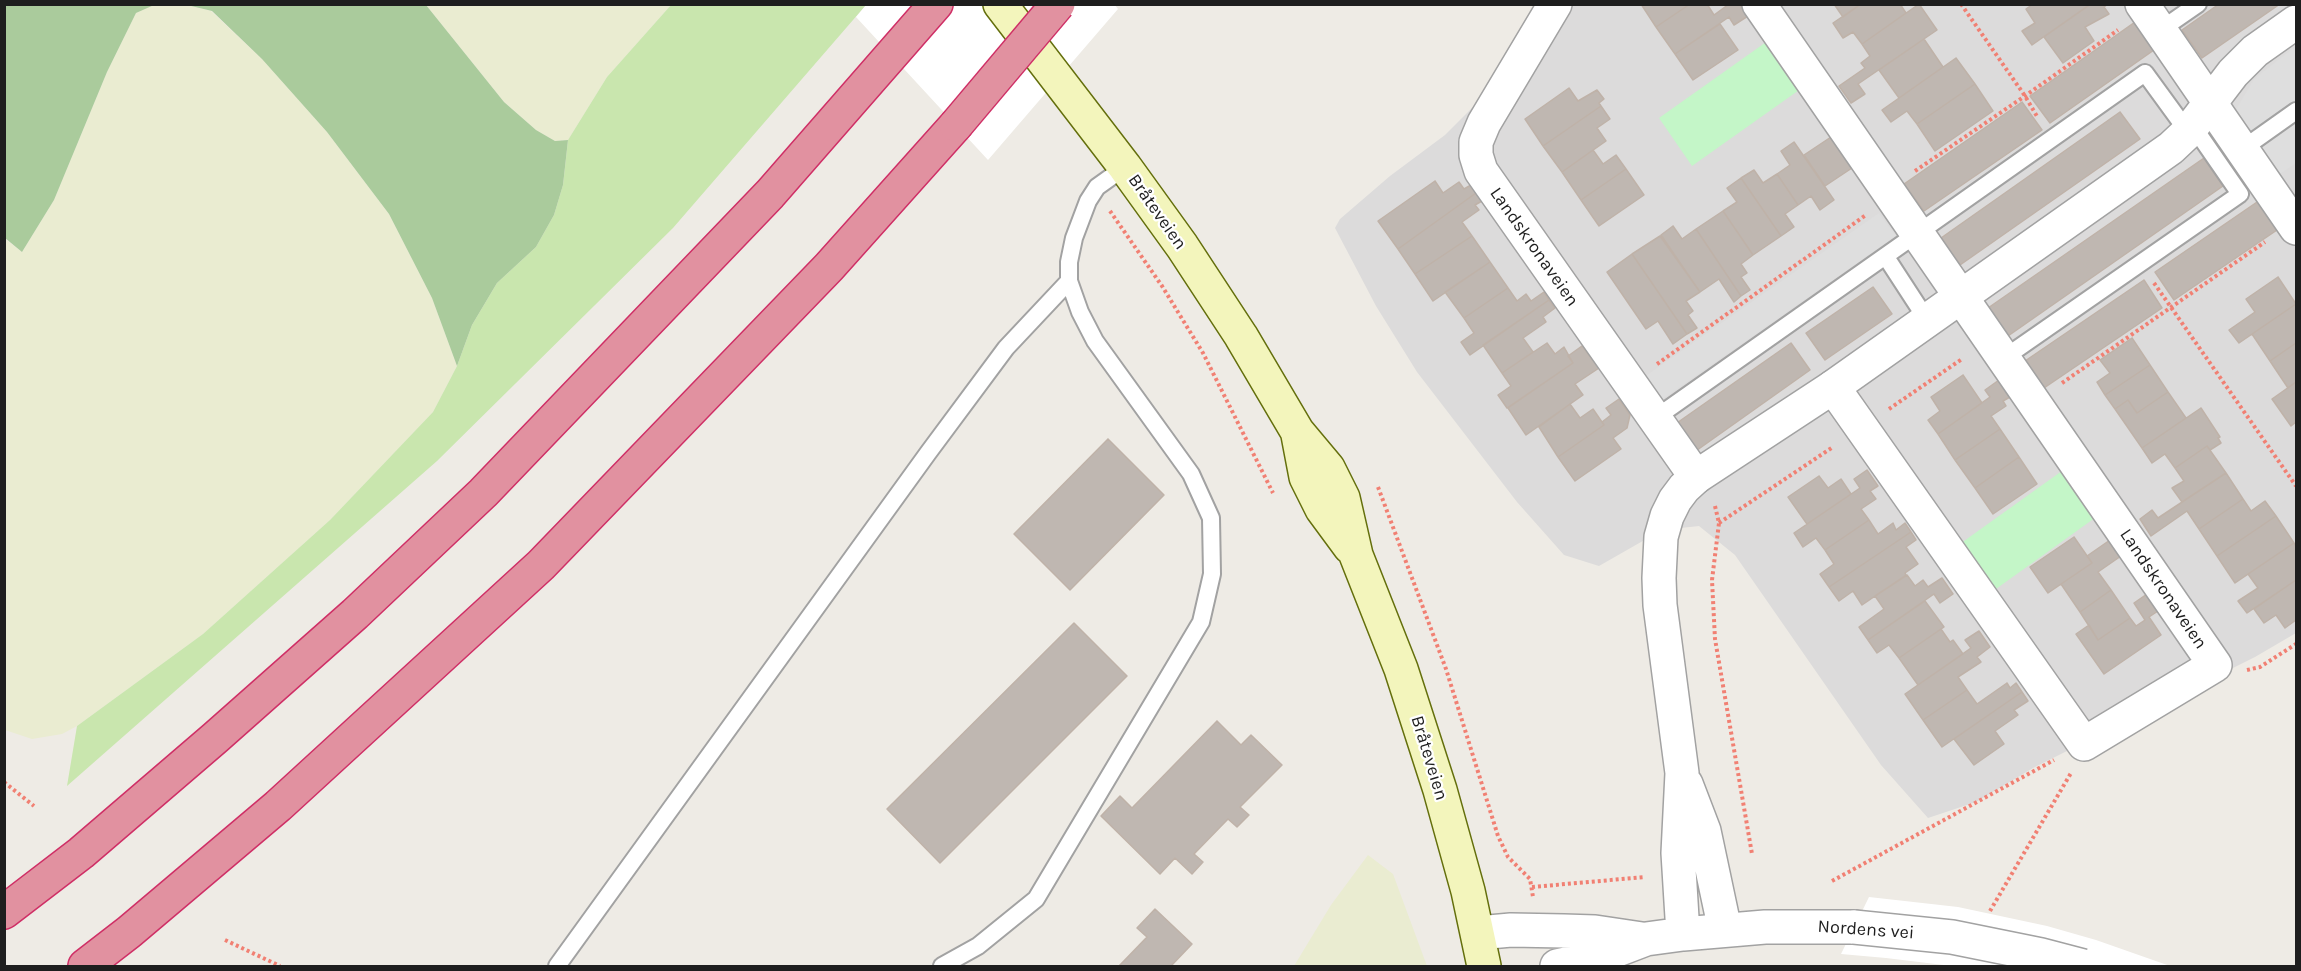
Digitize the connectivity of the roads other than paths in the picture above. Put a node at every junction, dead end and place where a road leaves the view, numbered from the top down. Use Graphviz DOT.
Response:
graph roads {
  1 [pos="936,4"];
  2 [pos="1000,4"];
  3 [pos="1058,4"];
  4 [pos="1555,4"];
  5 [pos="1759,4"];
  6 [pos="2198,4"];
  7 [pos="2149,15"];
  8 [pos="2296,22"];
  9 [pos="2296,111"];
  10 [pos="2197,121"];
  11 [pos="2241,150"];
  12 [pos="1125,166"];
  13 [pos="2294,225"];
  14 [pos="1917,234"];
  15 [pos="1886,257"];
  16 [pos="1070,281"];
  17 [pos="1960,295"];
  18 [pos="1927,320"];
  19 [pos="2004,358"];
  20 [pos="1833,387"];
  21 [pos="1654,419"];
  22 [pos="1696,477"];
  23 [pos="1682,773"];
  24 [pos="4,912"];
  25 [pos="1725,930"];
  26 [pos="1478,933"];
  27 [pos="1683,934"];
  28 [pos="1646,939"];
  29 [pos="85,966"];
  30 [pos="557,966"];
  31 [pos="942,966"];
  32 [pos="1484,966"];
  33 [pos="1557,966"];
  34 [pos="2083,966"];
  1 -- 24 [label="highway"];
  2 -- 12 [label="main road, Bråteveien"];
  3 -- 29 [label="highway, bridge"];
  4 -- 21 [label="street, Landskronaveien"];
  5 -- 14 [label="street, Landskronaveien"];
  6 -- 7 [label="lane"];
  7 -- 10 [label="street"];
  8 -- 10 [label="street"];
  9 -- 11 [label="lane"];
  10 -- 11 [label="street"];
  10 -- 14 [label="lane"];
  10 -- 17 [label="street"];
  10 -- 19 [label="lane"];
  11 -- 13 [label="street"];
  12 -- 16 [label="lane"];
  12 -- 26 [label="main road, Bråteveien"];
  14 -- 15 [label="lane"];
  14 -- 17 [label="street, Landskronaveien"];
  15 -- 18 [label="lane"];
  15 -- 21 [label="lane"];
  16 -- 30 [label="lane"];
  16 -- 31 [label="lane"];
  17 -- 18 [label="street"];
  17 -- 19 [label="street, Landskronaveien"];
  18 -- 20 [label="street"];
  19 -- 20 [label="street, Landskronaveien"];
  20 -- 22 [label="street"];
  21 -- 22 [label="street, Landskronaveien"];
  22 -- 23 [label="street"];
  23 -- 25 [label="street"];
  23 -- 27 [label="street"];
  25 -- 27 [label="street, Nordens vei"];
  25 -- 34 [label="street, Nordens vei, bridge"];
  26 -- 28 [label="street, Nordens vei"];
  26 -- 32 [label="main road, Bråteveien"];
  27 -- 28 [label="street, Nordens vei"];
  28 -- 33 [label="street, Nordens vei"];
}
